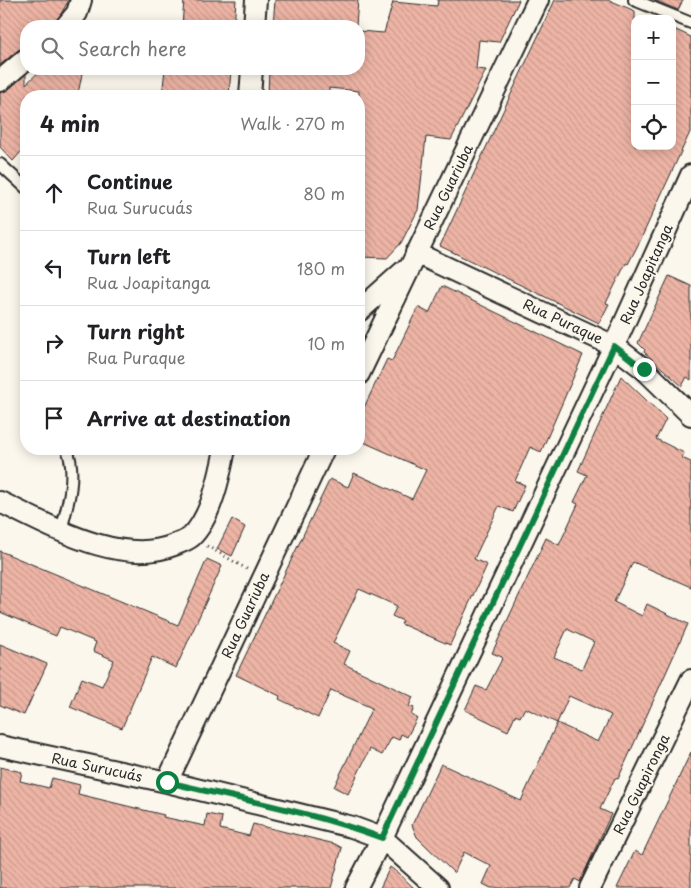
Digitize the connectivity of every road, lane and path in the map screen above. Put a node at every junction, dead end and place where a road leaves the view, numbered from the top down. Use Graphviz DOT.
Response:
graph roads {
  1 [pos="81,0"];
  2 [pos="256,0"];
  3 [pos="538,0"];
  4 [pos="634,0"];
  5 [pos="71,20"];
  6 [pos="254,20"];
  7 [pos="691,23"];
  8 [pos="20,64"];
  9 [pos="252,75"];
  10 [pos="0,81"];
  11 [pos="250,90"];
  12 [pos="0,164"];
  13 [pos="691,175"];
  14 [pos="20,182"];
  15 [pos="413,260"];
  16 [pos="365,305"];
  17 [pos="614,346"];
  18 [pos="365,361"];
  19 [pos="691,416"];
  20 [pos="67,455"];
  21 [pos="224,455"];
  22 [pos="321,455"];
  23 [pos="0,502"];
  24 [pos="61,530"];
  25 [pos="191,537"];
  26 [pos="263,578"];
  27 [pos="691,680"];
  28 [pos="0,746"];
  29 [pos="167,782"];
  30 [pos="382,838"];
  31 [pos="356,888"];
  32 [pos="438,888"];
  33 [pos="590,888"];
  1 -- 5 [label="street"];
  2 -- 6 [label="street"];
  3 -- 15 [label="street, Rua Guariuba"];
  4 -- 7 [label="lane"];
  8 -- 10 [label="street"];
  9 -- 11 [label="street"];
  12 -- 14 [label="lane"];
  13 -- 17 [label="street, Rua Joapitanga"];
  15 -- 16 [label="street"];
  15 -- 17 [label="street, Rua Puraque"];
  15 -- 18 [label="street, Rua Guariuba"];
  17 -- 19 [label="street, Rua Puraque"];
  17 -- 30 [label="street, Rua Joapitanga"];
  20 -- 24 [label="lane"];
  21 -- 25 [label="street"];
  22 -- 26 [label="street, Rua Guariuba"];
  23 -- 24 [label="street"];
  24 -- 25 [label="street"];
  25 -- 26 [label="path"];
  26 -- 29 [label="street, Rua Guariuba"];
  27 -- 33 [label="street, Rua Guapironga"];
  28 -- 29 [label="street, Rua Surucuás"];
  29 -- 30 [label="street, Rua Surucuás"];
  30 -- 31 [label="street, Rua Joapitanga"];
  30 -- 32 [label="street, Rua Surucuás"];
}
